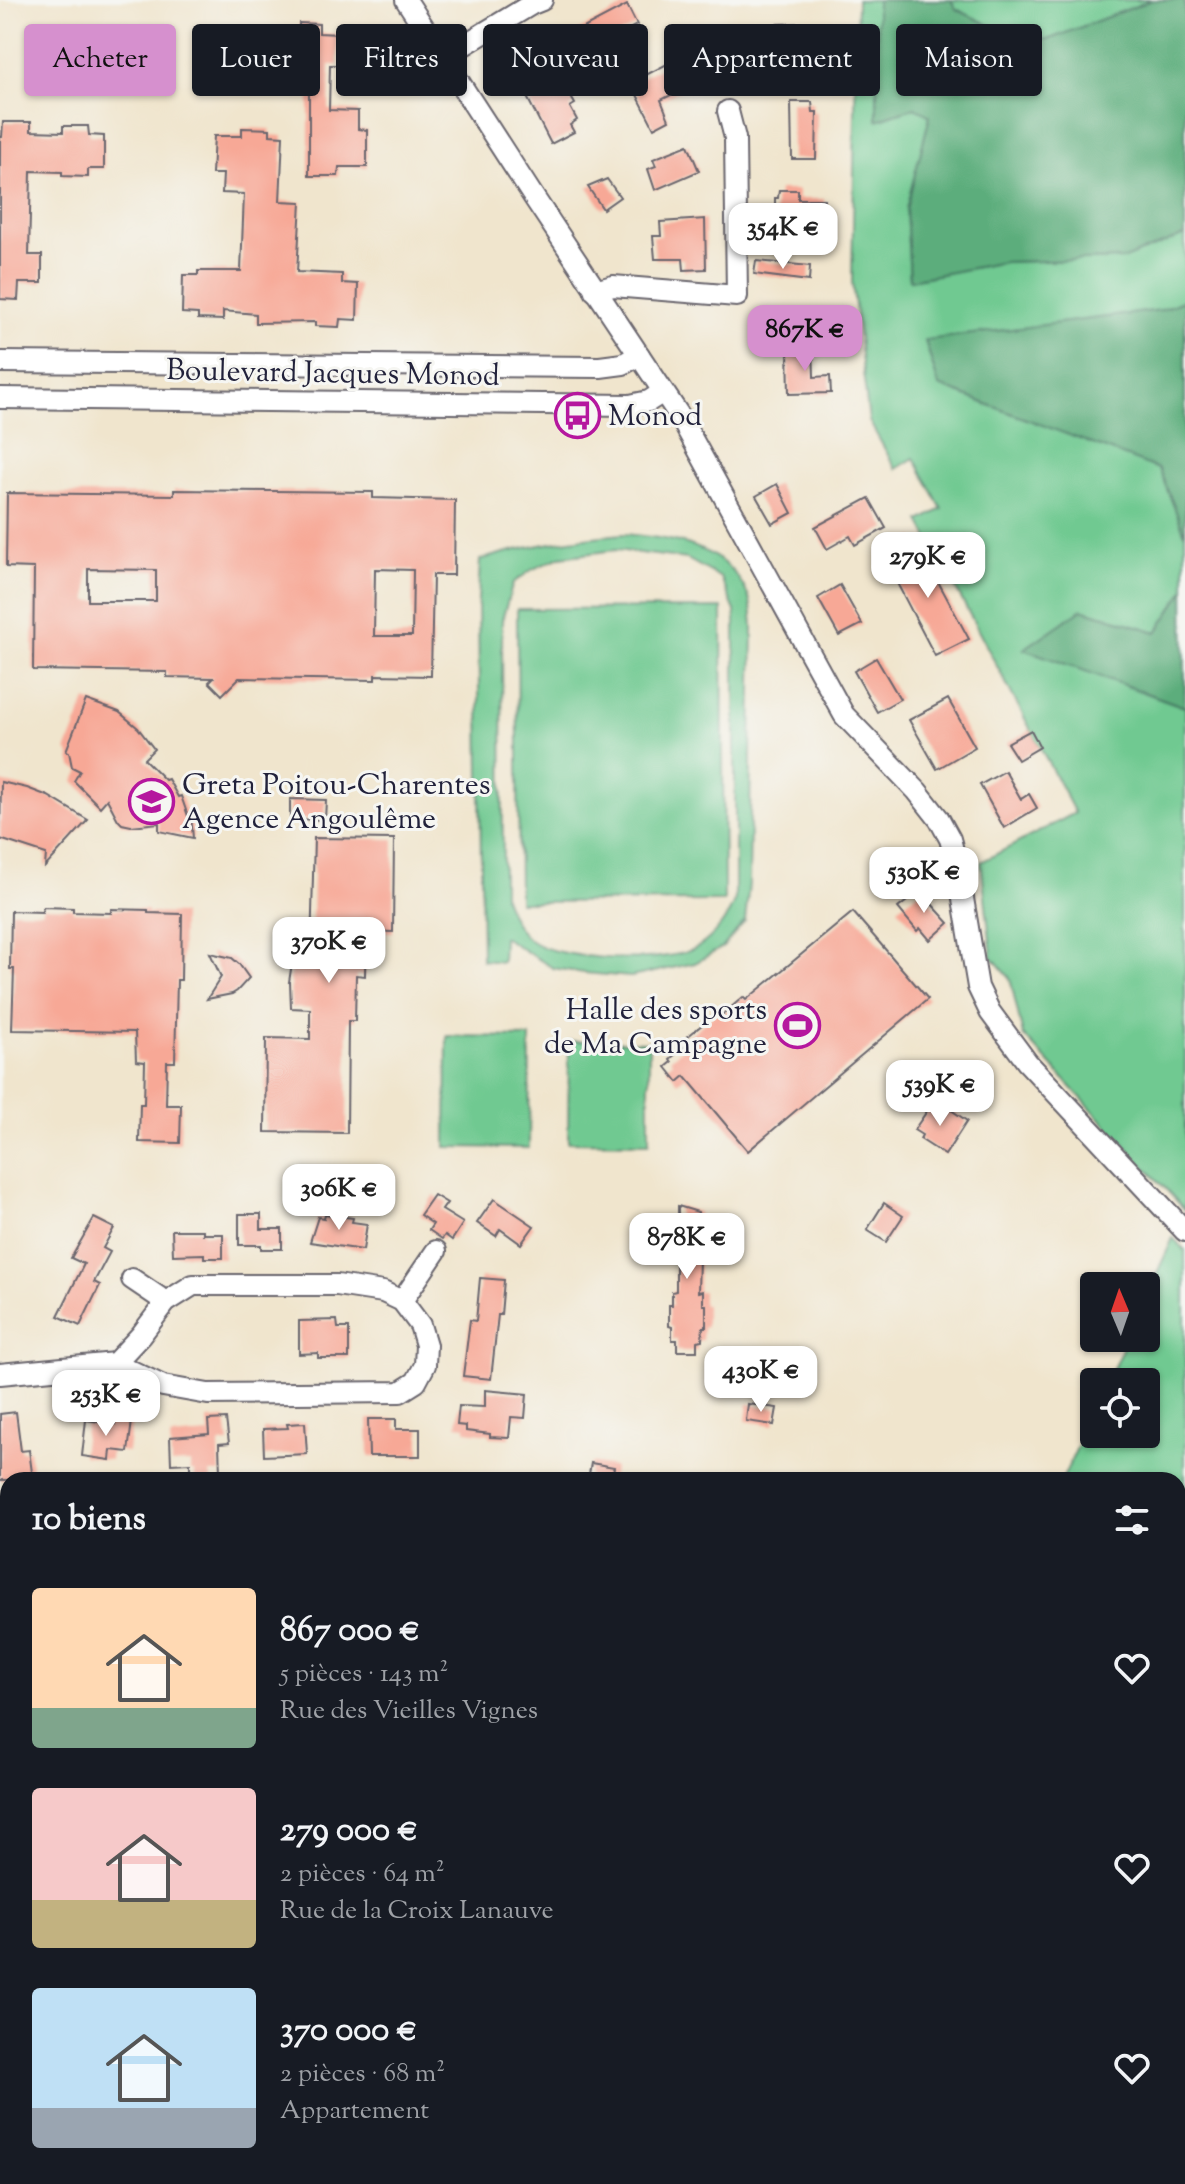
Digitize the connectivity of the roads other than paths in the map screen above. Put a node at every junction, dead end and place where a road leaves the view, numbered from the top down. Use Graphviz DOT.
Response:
graph roads {
  1 [pos="406,0"];
  2 [pos="542,0"];
  3 [pos="422,24"];
  4 [pos="467,43"];
  5 [pos="467,93"];
  6 [pos="728,111"];
  7 [pos="595,291"];
  8 [pos="639,355"];
  9 [pos="4,362"];
  10 [pos="663,392"];
  11 [pos="0,398"];
  12 [pos="1185,1231"];
  13 [pos="436,1251"];
  14 [pos="132,1279"];
  15 [pos="402,1301"];
  16 [pos="166,1302"];
  17 [pos="115,1363"];
  18 [pos="0,1374"];
  1 -- 3 [label="street"];
  2 -- 4 [label="street"];
  5 -- 7 [label="street"];
  6 -- 7 [label="street"];
  7 -- 8 [label="street"];
  8 -- 9 [label="street"];
  8 -- 10 [label="street"];
  10 -- 11 [label="street, Boulevard Jacques Monod"];
  10 -- 12 [label="street"];
  13 -- 15 [label="street"];
  14 -- 16 [label="street"];
  15 -- 16 [label="street"];
  15 -- 17 [label="street"];
  16 -- 17 [label="street"];
  17 -- 18 [label="street"];
}
